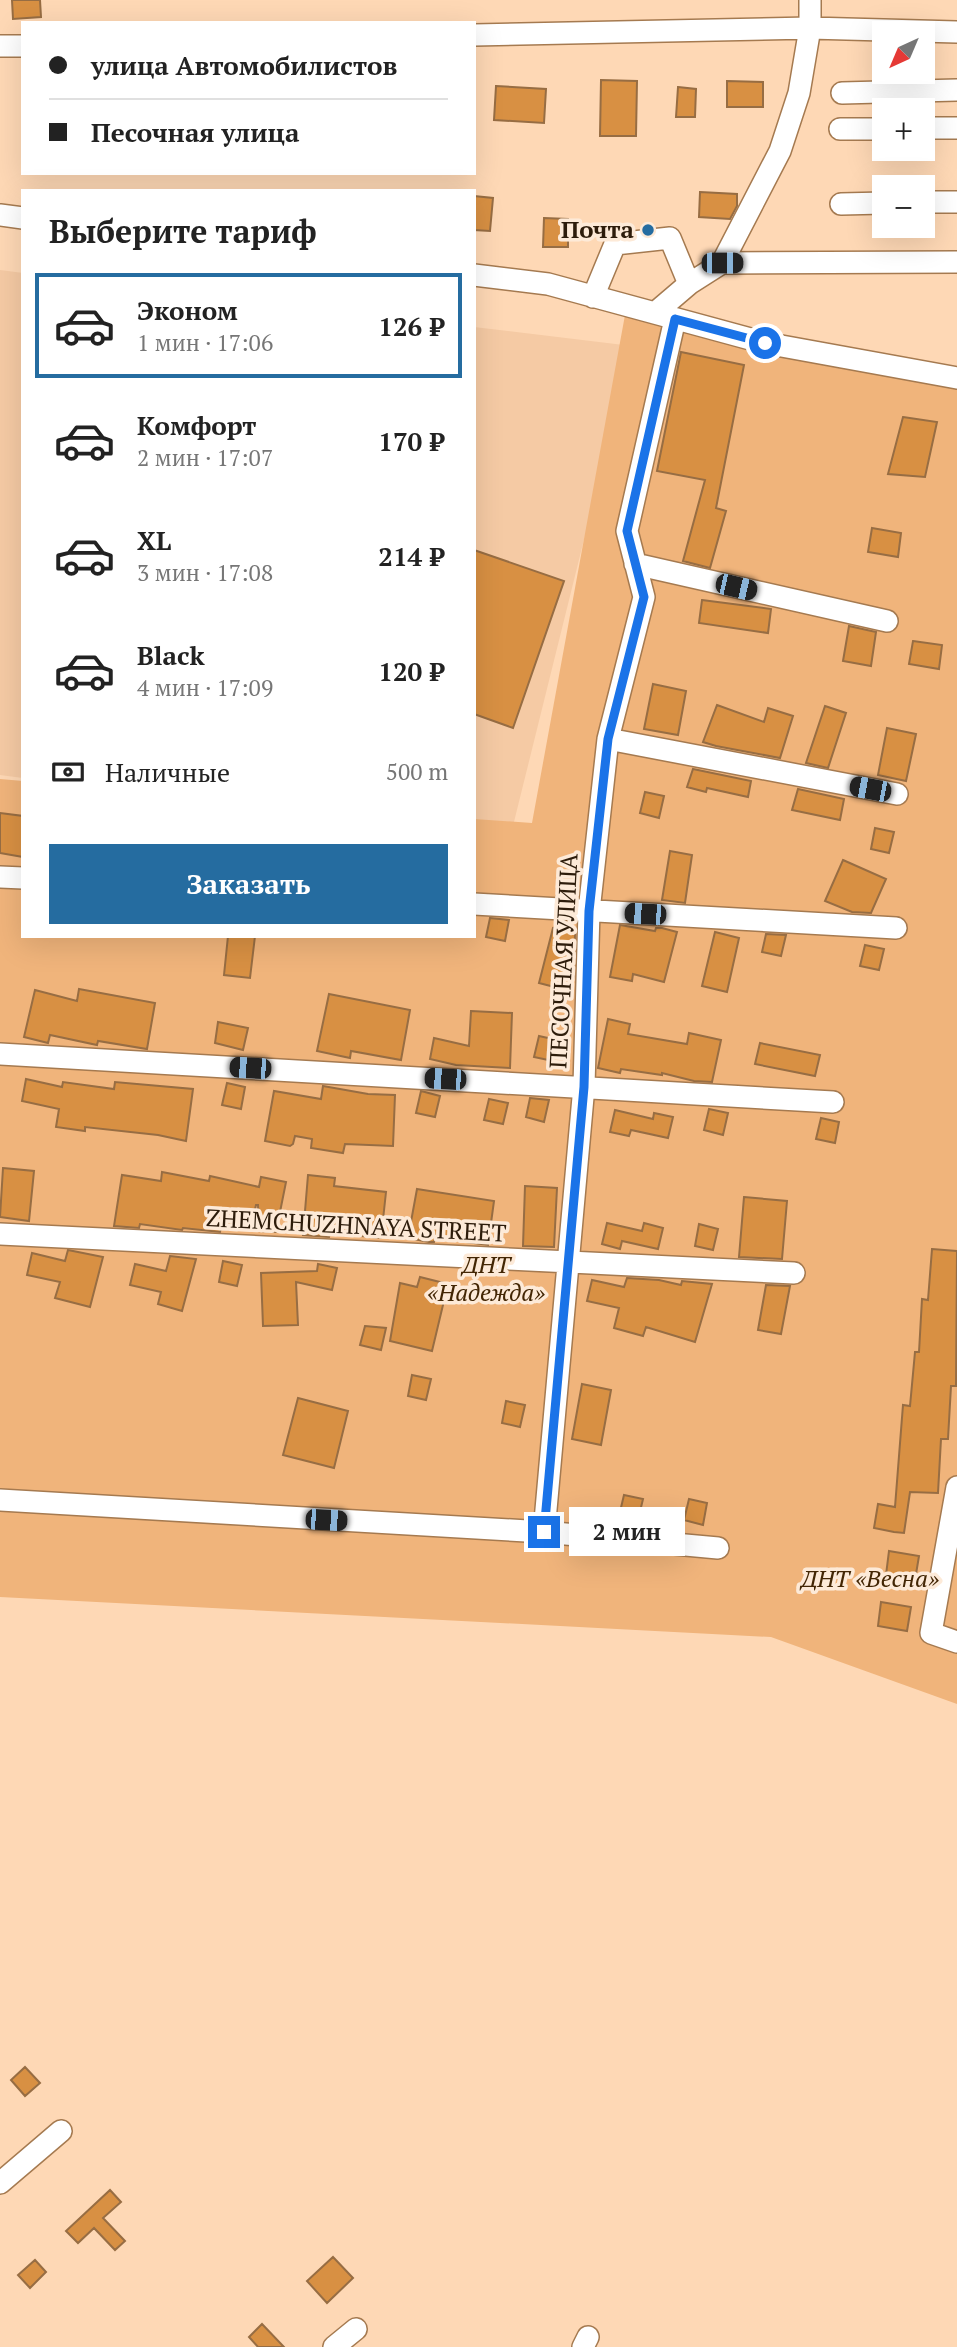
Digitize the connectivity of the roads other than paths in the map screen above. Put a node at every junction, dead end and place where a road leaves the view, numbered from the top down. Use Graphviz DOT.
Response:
graph roads {
  1 [pos="810,0"];
  2 [pos="810,28"];
  3 [pos="957,32"];
  4 [pos="476,36"];
  5 [pos="0,46"];
  6 [pos="21,46"];
  7 [pos="957,90"];
  8 [pos="842,93"];
  9 [pos="935,128"];
  10 [pos="957,128"];
  11 [pos="840,129"];
  12 [pos="872,129"];
  13 [pos="935,202"];
  14 [pos="957,202"];
  15 [pos="872,203"];
  16 [pos="841,204"];
  17 [pos="0,215"];
  18 [pos="21,218"];
  19 [pos="957,262"];
  20 [pos="722,263"];
  21 [pos="476,275"];
  22 [pos="689,284"];
  23 [pos="593,297"];
  24 [pos="665,316"];
  25 [pos="957,378"];
  26 [pos="635,564"];
  27 [pos="887,621"];
  28 [pos="608,739"];
  29 [pos="897,794"];
  30 [pos="0,877"];
  31 [pos="21,878"];
  32 [pos="476,904"];
  33 [pos="589,911"];
  34 [pos="896,928"];
  35 [pos="0,1054"];
  36 [pos="584,1087"];
  37 [pos="833,1102"];
  38 [pos="0,1234"];
  39 [pos="566,1264"];
  40 [pos="794,1273"];
  41 [pos="957,1487"];
  42 [pos="0,1500"];
  43 [pos="544,1532"];
  44 [pos="718,1548"];
  45 [pos="957,1642"];
  46 [pos="61,2131"];
  47 [pos="0,2183"];
  48 [pos="356,2329"];
  49 [pos="334,2347"];
  1 -- 2 [label="street"];
  2 -- 3 [label="street"];
  2 -- 4 [label="street"];
  2 -- 20 [label="street"];
  5 -- 6 [label="street"];
  7 -- 8 [label="street"];
  9 -- 10 [label="street"];
  11 -- 12 [label="street"];
  13 -- 14 [label="street"];
  15 -- 16 [label="street"];
  17 -- 18 [label="street"];
  19 -- 20 [label="street"];
  20 -- 22 [label="street"];
  21 -- 23 [label="street"];
  22 -- 23 [label="street"];
  22 -- 24 [label="street"];
  23 -- 24 [label="street"];
  24 -- 25 [label="street"];
  24 -- 26 [label="street, ПЕСОЧНАЯ УЛИЦА"];
  26 -- 27 [label="street"];
  26 -- 28 [label="street, ПЕСОЧНАЯ УЛИЦА"];
  28 -- 29 [label="street"];
  28 -- 33 [label="street, ПЕСОЧНАЯ УЛИЦА"];
  30 -- 31 [label="street"];
  32 -- 33 [label="street"];
  33 -- 34 [label="street"];
  33 -- 36 [label="street, ПЕСОЧНАЯ УЛИЦА"];
  35 -- 36 [label="street"];
  36 -- 37 [label="street"];
  36 -- 39 [label="street, ПЕСОЧНАЯ УЛИЦА"];
  38 -- 39 [label="street, ZHEMCHUZHNAYA STREET"];
  39 -- 40 [label="street, ZHEMCHUZHNAYA STREET"];
  39 -- 43 [label="street, ПЕСОЧНАЯ УЛИЦА"];
  41 -- 45 [label="street"];
  42 -- 43 [label="street"];
  43 -- 44 [label="street"];
  46 -- 47 [label="street"];
  48 -- 49 [label="street"];
}
